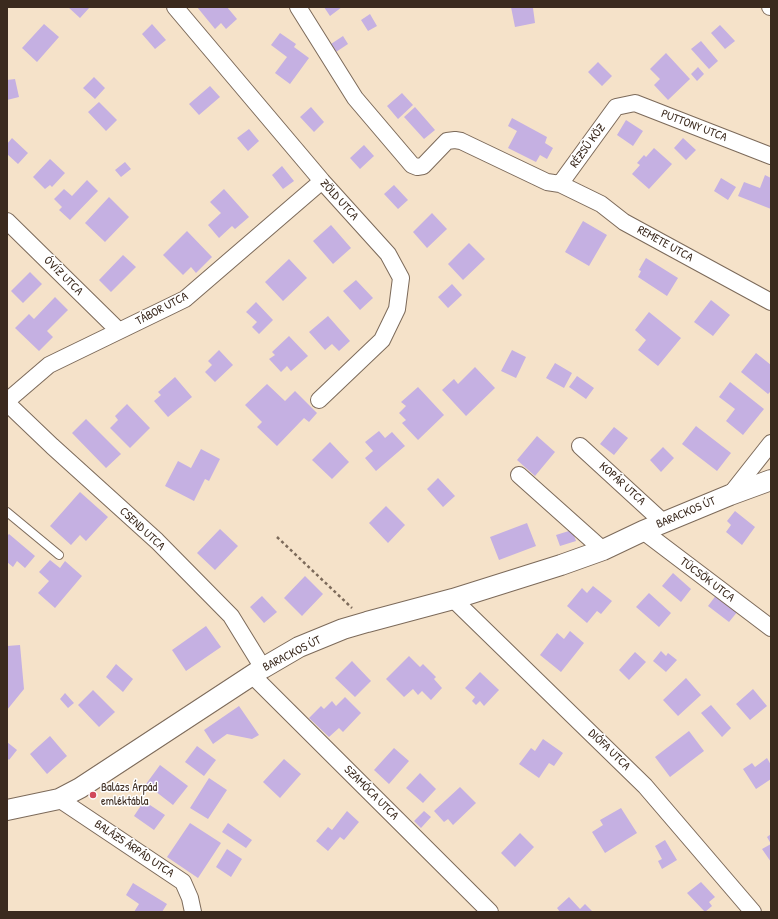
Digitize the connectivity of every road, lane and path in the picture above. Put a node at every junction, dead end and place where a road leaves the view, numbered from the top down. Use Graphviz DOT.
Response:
graph roads {
  1 [pos="175,7"];
  2 [pos="298,7"];
  3 [pos="616,107"];
  4 [pos="771,156"];
  5 [pos="322,181"];
  6 [pos="560,184"];
  7 [pos="7,221"];
  8 [pos="771,302"];
  9 [pos="118,331"];
  10 [pos="319,400"];
  11 [pos="7,402"];
  12 [pos="771,443"];
  13 [pos="580,446"];
  14 [pos="519,475"];
  15 [pos="771,480"];
  16 [pos="730,495"];
  17 [pos="7,512"];
  18 [pos="664,523"];
  19 [pos="643,531"];
  20 [pos="277,537"];
  21 [pos="602,550"];
  22 [pos="59,556"];
  23 [pos="453,599"];
  24 [pos="367,622"];
  25 [pos="771,628"];
  26 [pos="258,671"];
  27 [pos="60,799"];
  28 [pos="7,810"];
  29 [pos="193,912"];
  30 [pos="490,912"];
  31 [pos="753,912"];
  1 -- 5 [label="street, ZÖLD UTCA"];
  2 -- 6 [label="street, REMETE UTCA"];
  3 -- 4 [label="street, PUTTONY UTCA"];
  3 -- 6 [label="street, RÉZSŰ KÖZ"];
  5 -- 9 [label="street, TÁBOR UTCA"];
  5 -- 10 [label="street, ZÖLD UTCA"];
  6 -- 8 [label="street, REMETE UTCA"];
  7 -- 9 [label="street, ÓVÍZ UTCA"];
  9 -- 11 [label="street, TÁBOR UTCA"];
  11 -- 26 [label="street, CSEND UTCA"];
  12 -- 16 [label="street"];
  13 -- 18 [label="street, KOPÁR UTCA"];
  14 -- 21 [label="street"];
  15 -- 16 [label="street, BARACKOS ÚT"];
  16 -- 18 [label="street, BARACKOS ÚT"];
  17 -- 22 [label="lane"];
  18 -- 19 [label="street, BARACKOS ÚT"];
  19 -- 21 [label="street, BARACKOS ÚT"];
  19 -- 25 [label="street, TÜCSÖK UTCA"];
  20 -- 24 [label="path"];
  21 -- 23 [label="street, BARACKOS ÚT"];
  23 -- 24 [label="street, BARACKOS ÚT"];
  23 -- 31 [label="street, DIÓFA UTCA"];
  24 -- 26 [label="street, BARACKOS ÚT"];
  26 -- 27 [label="street, BARACKOS ÚT"];
  26 -- 30 [label="street, SZAMÓCA UTCA"];
  27 -- 28 [label="street, BARACKOS ÚT"];
  27 -- 29 [label="street, BALÁZS ÁRPÁD UTCA"];
}
